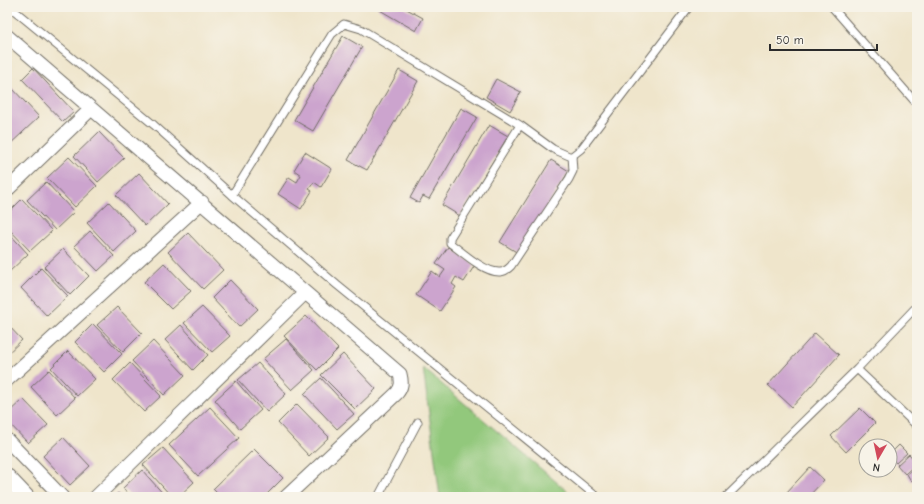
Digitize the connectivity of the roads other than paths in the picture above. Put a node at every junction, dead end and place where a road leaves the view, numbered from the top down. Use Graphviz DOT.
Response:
graph roads {
  1 [pos="10,7"];
  2 [pos="689,7"];
  3 [pos="832,7"];
  4 [pos="7,36"];
  5 [pos="917,104"];
  6 [pos="91,109"];
  7 [pos="520,125"];
  8 [pos="572,156"];
  9 [pos="7,190"];
  10 [pos="232,195"];
  11 [pos="202,202"];
  12 [pos="305,293"];
  13 [pos="917,306"];
  14 [pos="857,369"];
  15 [pos="7,380"];
  16 [pos="418,422"];
  17 [pos="917,426"];
  18 [pos="7,440"];
  19 [pos="7,477"];
  20 [pos="26,497"];
  21 [pos="62,497"];
  22 [pos="96,497"];
  23 [pos="286,497"];
  24 [pos="378,497"];
  25 [pos="597,497"];
  26 [pos="726,497"];
  1 -- 10 [label="lane"];
  2 -- 8 [label="lane"];
  3 -- 5 [label="lane"];
  4 -- 6 [label="street"];
  6 -- 9 [label="street"];
  6 -- 11 [label="street"];
  7 -- 8 [label="lane"];
  7 -- 8 [label="lane"];
  7 -- 10 [label="lane"];
  10 -- 25 [label="lane"];
  11 -- 12 [label="street"];
  11 -- 15 [label="street"];
  12 -- 22 [label="street"];
  12 -- 23 [label="street"];
  13 -- 14 [label="lane"];
  14 -- 17 [label="lane"];
  14 -- 26 [label="lane"];
  16 -- 24 [label="lane"];
  18 -- 21 [label="street"];
  19 -- 20 [label="street"];
}
